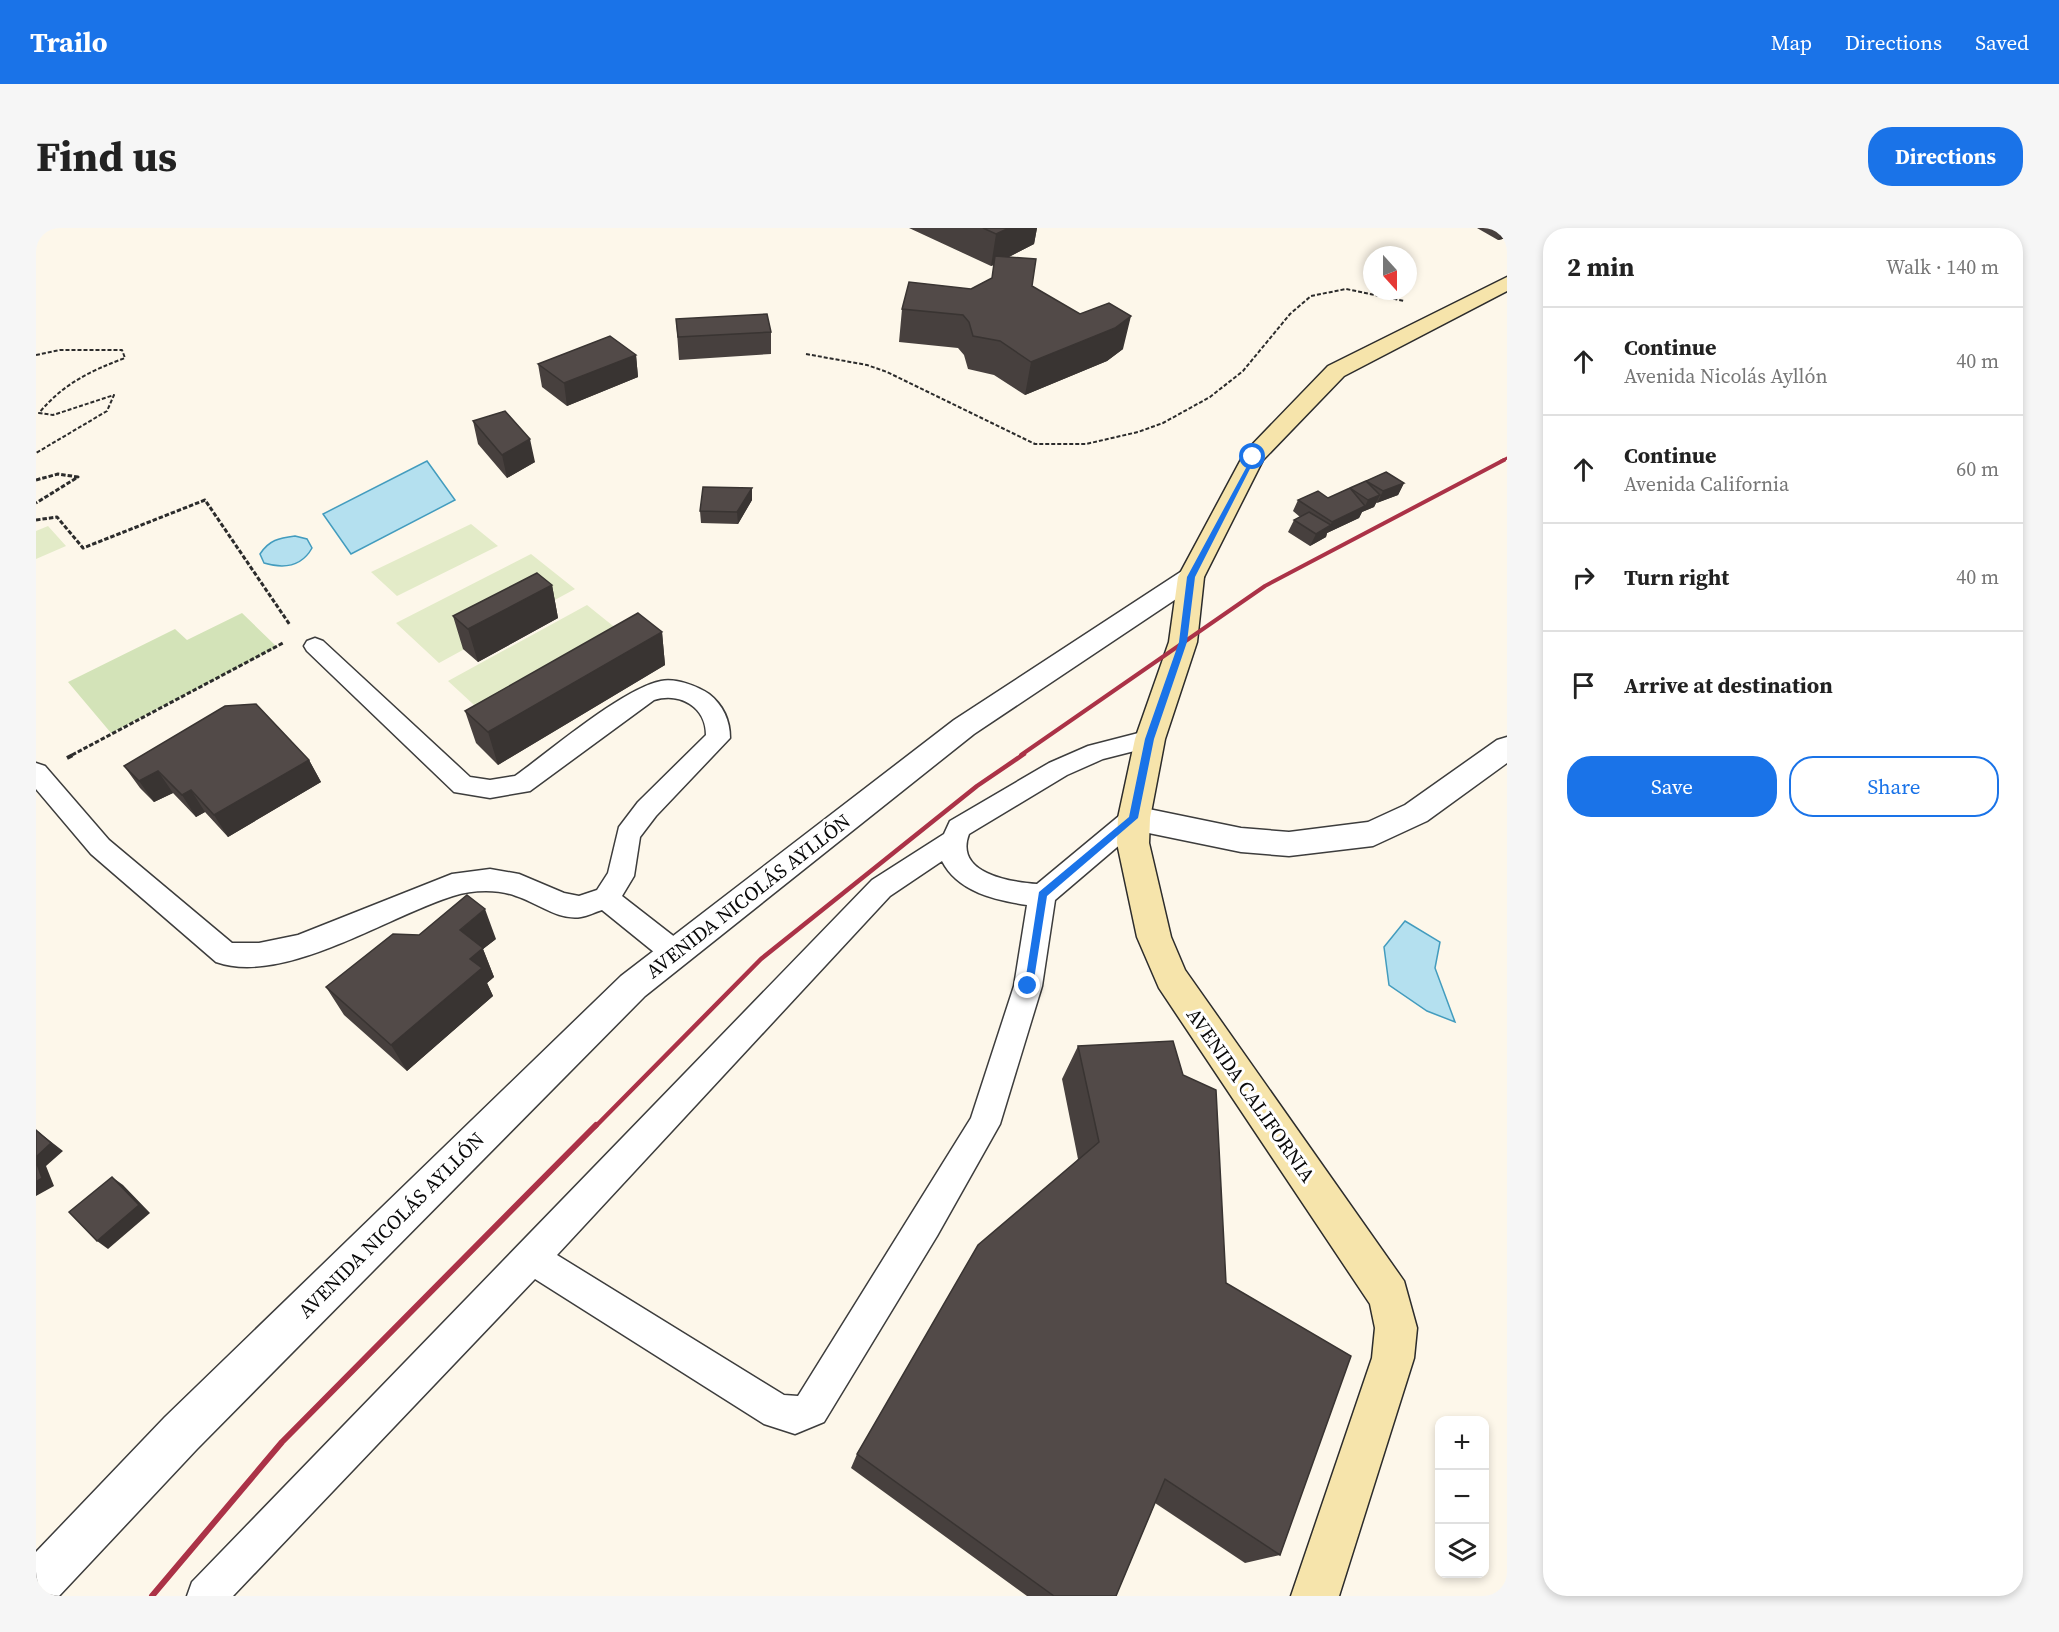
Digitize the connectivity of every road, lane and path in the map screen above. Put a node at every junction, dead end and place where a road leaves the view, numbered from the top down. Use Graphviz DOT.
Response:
graph roads {
  1 [pos="1507,284"];
  2 [pos="1448,314"];
  3 [pos="806,354"];
  4 [pos="36,355"];
  5 [pos="36,453"];
  6 [pos="36,480"];
  7 [pos="36,503"];
  8 [pos="36,520"];
  9 [pos="1191,577"];
  10 [pos="306,641"];
  11 [pos="1150,739"];
  12 [pos="1507,748"];
  13 [pos="37,773"];
  14 [pos="1134,818"];
  15 [pos="950,842"];
  16 [pos="1042,894"];
  17 [pos="606,898"];
  18 [pos="675,953"];
  19 [pos="532,1258"];
  20 [pos="36,1586"];
  21 [pos="206,1596"];
  22 [pos="1316,1596"];
  1 -- 2 [label="street, AVENIDA NICOLÁS AYLLÓN"];
  2 -- 3 [label="path"];
  2 -- 9 [label="street, AVENIDA NICOLÁS AYLLÓN"];
  4 -- 5 [label="path"];
  6 -- 7 [label="path"];
  8 -- 10 [label="path"];
  9 -- 11 [label="street, AVENIDA CALIFORNIA"];
  9 -- 18 [label="street, AVENIDA NICOLÁS AYLLÓN"];
  10 -- 13 [label="path"];
  10 -- 17 [label="lane"];
  11 -- 14 [label="street, AVENIDA CALIFORNIA"];
  11 -- 15 [label="lane"];
  12 -- 14 [label="street"];
  13 -- 17 [label="lane"];
  14 -- 16 [label="lane"];
  14 -- 22 [label="street, AVENIDA CALIFORNIA"];
  15 -- 16 [label="lane"];
  15 -- 19 [label="lane"];
  16 -- 19 [label="lane"];
  17 -- 18 [label="lane"];
  18 -- 20 [label="street, AVENIDA NICOLÁS AYLLÓN"];
  19 -- 21 [label="lane"];
}
